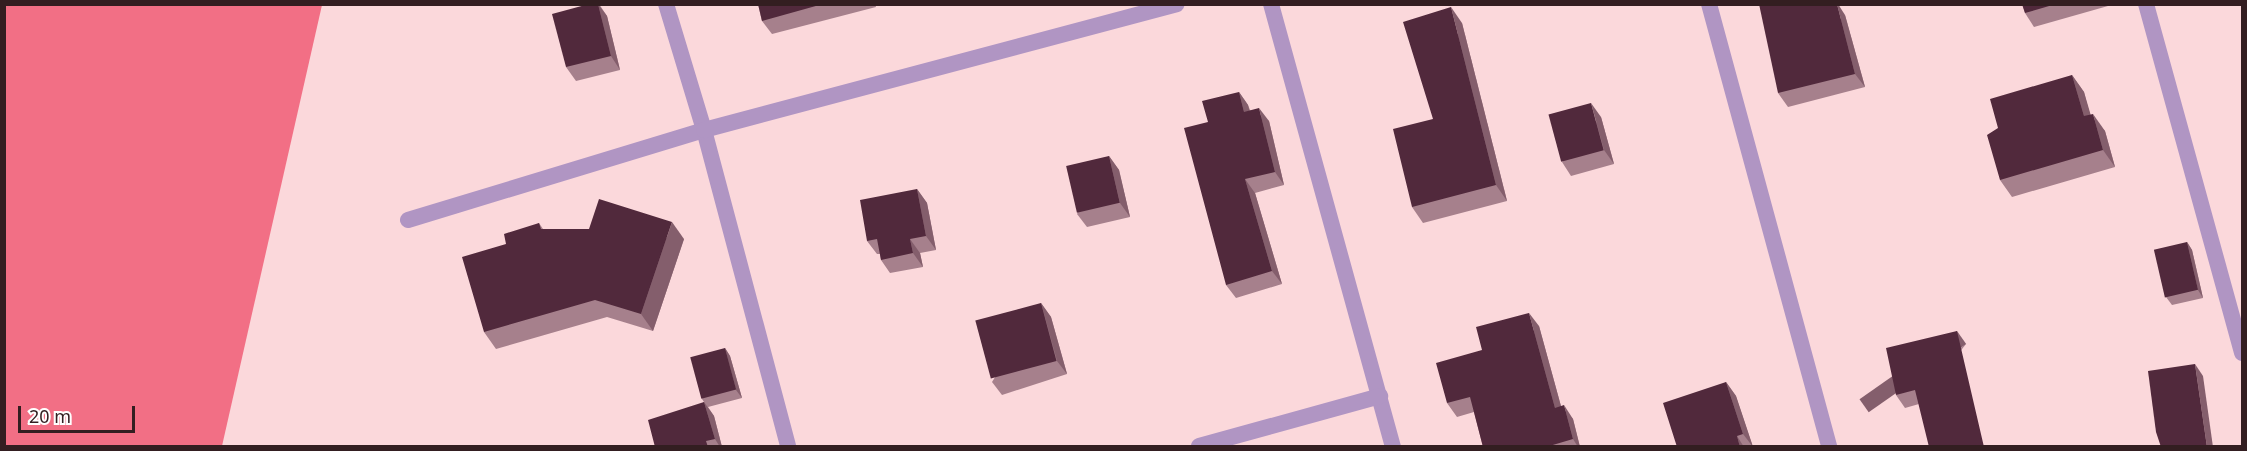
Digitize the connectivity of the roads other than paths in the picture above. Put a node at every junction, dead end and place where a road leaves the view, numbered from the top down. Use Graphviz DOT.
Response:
graph roads {
  1 [pos="666,4"];
  2 [pos="1177,4"];
  3 [pos="1271,4"];
  4 [pos="1709,4"];
  5 [pos="2146,4"];
  6 [pos="704,130"];
  7 [pos="408,220"];
  8 [pos="2242,352"];
  9 [pos="1380,396"];
  10 [pos="789,447"];
  11 [pos="1199,447"];
  12 [pos="1393,447"];
  13 [pos="1829,447"];
  1 -- 6 [label="street"];
  2 -- 6 [label="street"];
  3 -- 9 [label="street"];
  4 -- 13 [label="street"];
  5 -- 8 [label="street"];
  6 -- 7 [label="street"];
  6 -- 10 [label="street"];
  9 -- 11 [label="street"];
  9 -- 12 [label="street"];
}
